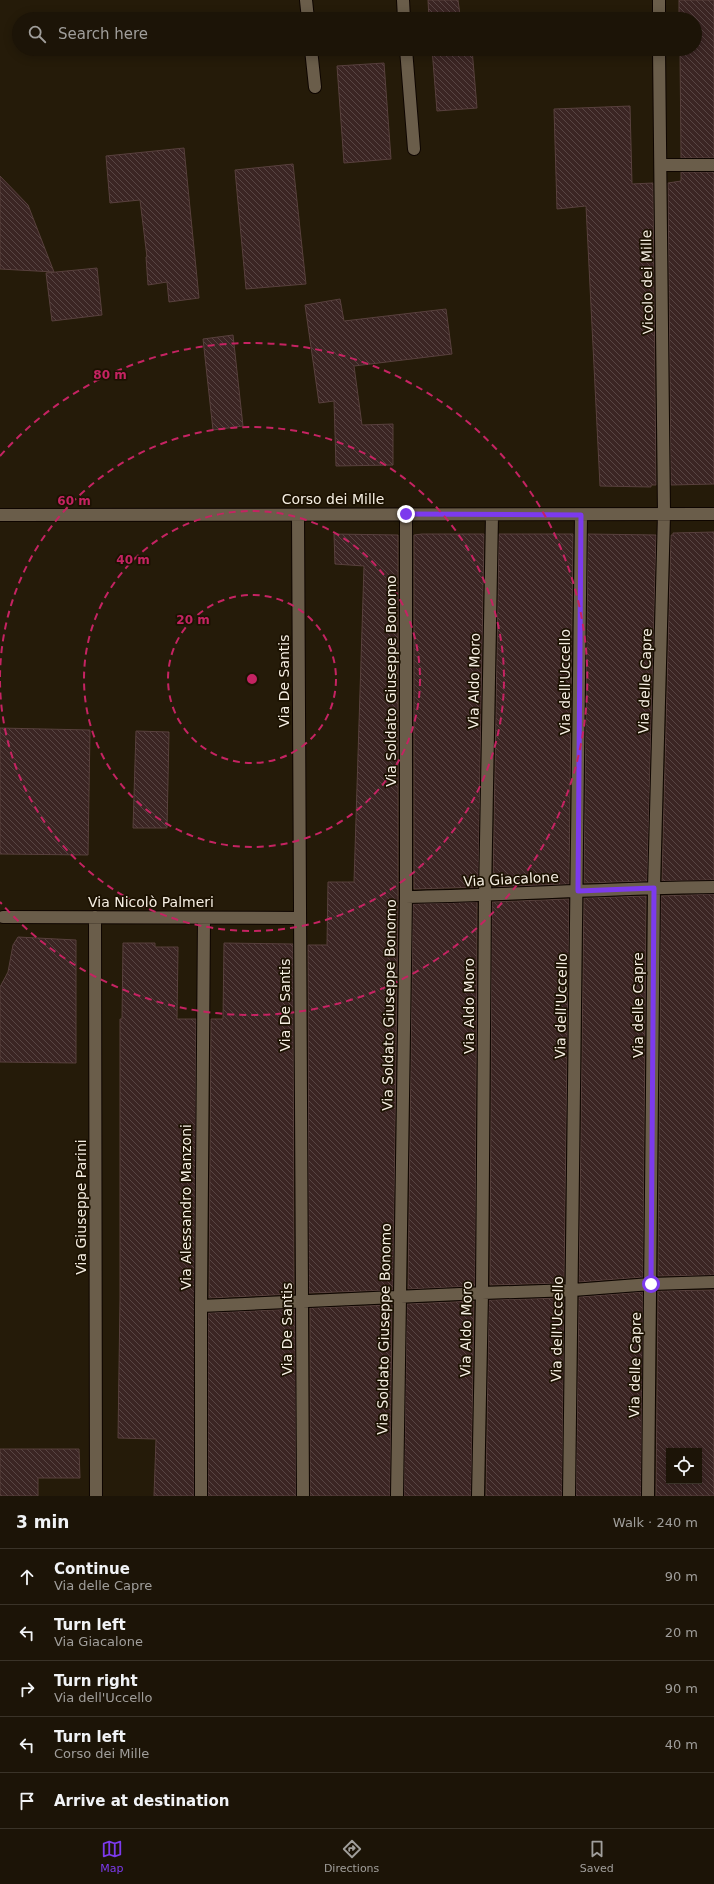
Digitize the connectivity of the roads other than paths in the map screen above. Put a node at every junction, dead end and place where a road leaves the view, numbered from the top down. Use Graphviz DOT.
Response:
graph roads {
  1 [pos="306,0"];
  2 [pos="403,0"];
  3 [pos="659,0"];
  4 [pos="307,12"];
  5 [pos="404,12"];
  6 [pos="659,12"];
  7 [pos="312,56"];
  8 [pos="407,56"];
  9 [pos="660,56"];
  10 [pos="315,87"];
  11 [pos="414,149"];
  12 [pos="661,165"];
  13 [pos="714,165"];
  14 [pos="406,514"];
  15 [pos="664,514"];
  16 [pos="714,514"];
  17 [pos="0,515"];
  18 [pos="298,515"];
  19 [pos="581,515"];
  20 [pos="492,516"];
  21 [pos="714,887"];
  22 [pos="654,888"];
  23 [pos="578,891"];
  24 [pos="485,896"];
  25 [pos="406,897"];
  26 [pos="3,917"];
  27 [pos="95,917"];
  28 [pos="204,918"];
  29 [pos="300,918"];
  30 [pos="714,1282"];
  31 [pos="651,1284"];
  32 [pos="573,1290"];
  33 [pos="482,1293"];
  34 [pos="400,1297"];
  35 [pos="302,1302"];
  36 [pos="201,1306"];
  37 [pos="96,1496"];
  38 [pos="202,1496"];
  39 [pos="303,1496"];
  40 [pos="397,1496"];
  41 [pos="478,1496"];
  42 [pos="569,1496"];
  43 [pos="648,1496"];
  1 -- 4 [label="street"];
  2 -- 5 [label="street"];
  3 -- 6 [label="street"];
  7 -- 10 [label="street"];
  8 -- 11 [label="street"];
  9 -- 12 [label="street, Vicolo dei Mille"];
  12 -- 13 [label="street"];
  12 -- 15 [label="street, Vicolo dei Mille"];
  14 -- 18 [label="street, Corso dei Mille"];
  14 -- 20 [label="street, Corso dei Mille"];
  14 -- 25 [label="street, Via Soldato Giuseppe Bonomo"];
  15 -- 16 [label="street, Corso dei Mille"];
  15 -- 19 [label="street, Corso dei Mille"];
  15 -- 22 [label="street, Via delle Capre"];
  17 -- 18 [label="street, Corso dei Mille"];
  18 -- 29 [label="street, Via De Santis"];
  19 -- 20 [label="street, Corso dei Mille"];
  19 -- 23 [label="street, Via dell'Uccello"];
  20 -- 24 [label="street, Via Aldo Moro"];
  21 -- 22 [label="street, Via Giacalone"];
  22 -- 23 [label="street, Via Giacalone"];
  22 -- 31 [label="street, Via delle Capre"];
  23 -- 24 [label="street, Via Giacalone"];
  23 -- 32 [label="street, Via dell'Uccello"];
  24 -- 25 [label="street, Via Giacalone"];
  24 -- 33 [label="street, Via Aldo Moro"];
  25 -- 34 [label="street, Via Soldato Giuseppe Bonomo"];
  26 -- 27 [label="street, Via Nicolò Palmeri"];
  27 -- 28 [label="street, Via Nicolò Palmeri"];
  27 -- 37 [label="street, Via Giuseppe Parini"];
  28 -- 29 [label="street, Via Nicolò Palmeri"];
  28 -- 36 [label="street, Via Alessandro Manzoni"];
  29 -- 35 [label="street, Via De Santis"];
  30 -- 31 [label="street"];
  31 -- 32 [label="street"];
  31 -- 43 [label="street, Via delle Capre"];
  32 -- 33 [label="street"];
  32 -- 42 [label="street, Via dell'Uccello"];
  33 -- 34 [label="street"];
  33 -- 41 [label="street, Via Aldo Moro"];
  34 -- 35 [label="street"];
  34 -- 40 [label="street, Via Soldato Giuseppe Bonomo"];
  35 -- 36 [label="street"];
  35 -- 39 [label="street, Via De Santis"];
  36 -- 38 [label="street, Via Alessandro Manzoni"];
}
